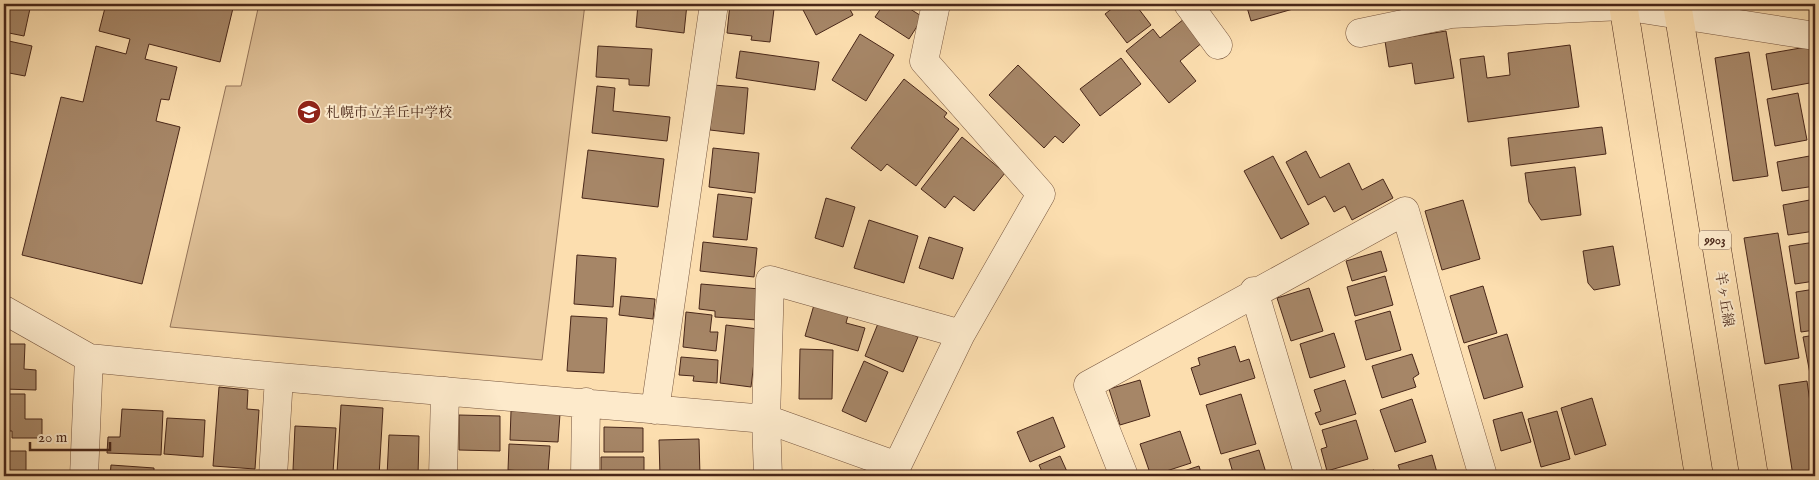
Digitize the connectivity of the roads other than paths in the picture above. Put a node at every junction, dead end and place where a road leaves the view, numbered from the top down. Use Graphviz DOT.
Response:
graph roads {
  1 [pos="714,4"];
  2 [pos="936,4"];
  3 [pos="1188,4"];
  4 [pos="1623,5"];
  5 [pos="1449,9"];
  6 [pos="1678,9"];
  7 [pos="1360,32"];
  8 [pos="1815,36"];
  9 [pos="1218,45"];
  10 [pos="1254,292"];
  11 [pos="4,310"];
  12 [pos="961,334"];
  13 [pos="89,358"];
  14 [pos="279,377"];
  15 [pos="445,391"];
  16 [pos="586,402"];
  17 [pos="655,410"];
  18 [pos="766,419"];
  19 [pos="84,476"];
  20 [pos="273,476"];
  21 [pos="443,476"];
  22 [pos="585,476"];
  23 [pos="768,476"];
  24 [pos="1124,476"];
  25 [pos="1309,476"];
  26 [pos="1483,476"];
  27 [pos="1699,476"];
  28 [pos="1754,476"];
  1 -- 17 [label="street"];
  2 -- 12 [label="street"];
  3 -- 9 [label="street"];
  4 -- 5 [label="street"];
  4 -- 6 [label="street"];
  4 -- 27 [label="main road"];
  5 -- 7 [label="street"];
  6 -- 8 [label="street"];
  6 -- 28 [label="main road, 羊ヶ丘線 / 9903"];
  10 -- 24 [label="street"];
  10 -- 25 [label="street"];
  10 -- 26 [label="street"];
  11 -- 13 [label="street"];
  12 -- 18 [label="street"];
  12 -- 18 [label="street"];
  13 -- 14 [label="street"];
  13 -- 19 [label="street"];
  14 -- 15 [label="street"];
  14 -- 20 [label="street"];
  15 -- 16 [label="street"];
  15 -- 21 [label="street"];
  16 -- 17 [label="street"];
  16 -- 22 [label="street"];
  17 -- 18 [label="street"];
  18 -- 23 [label="street"];
}
